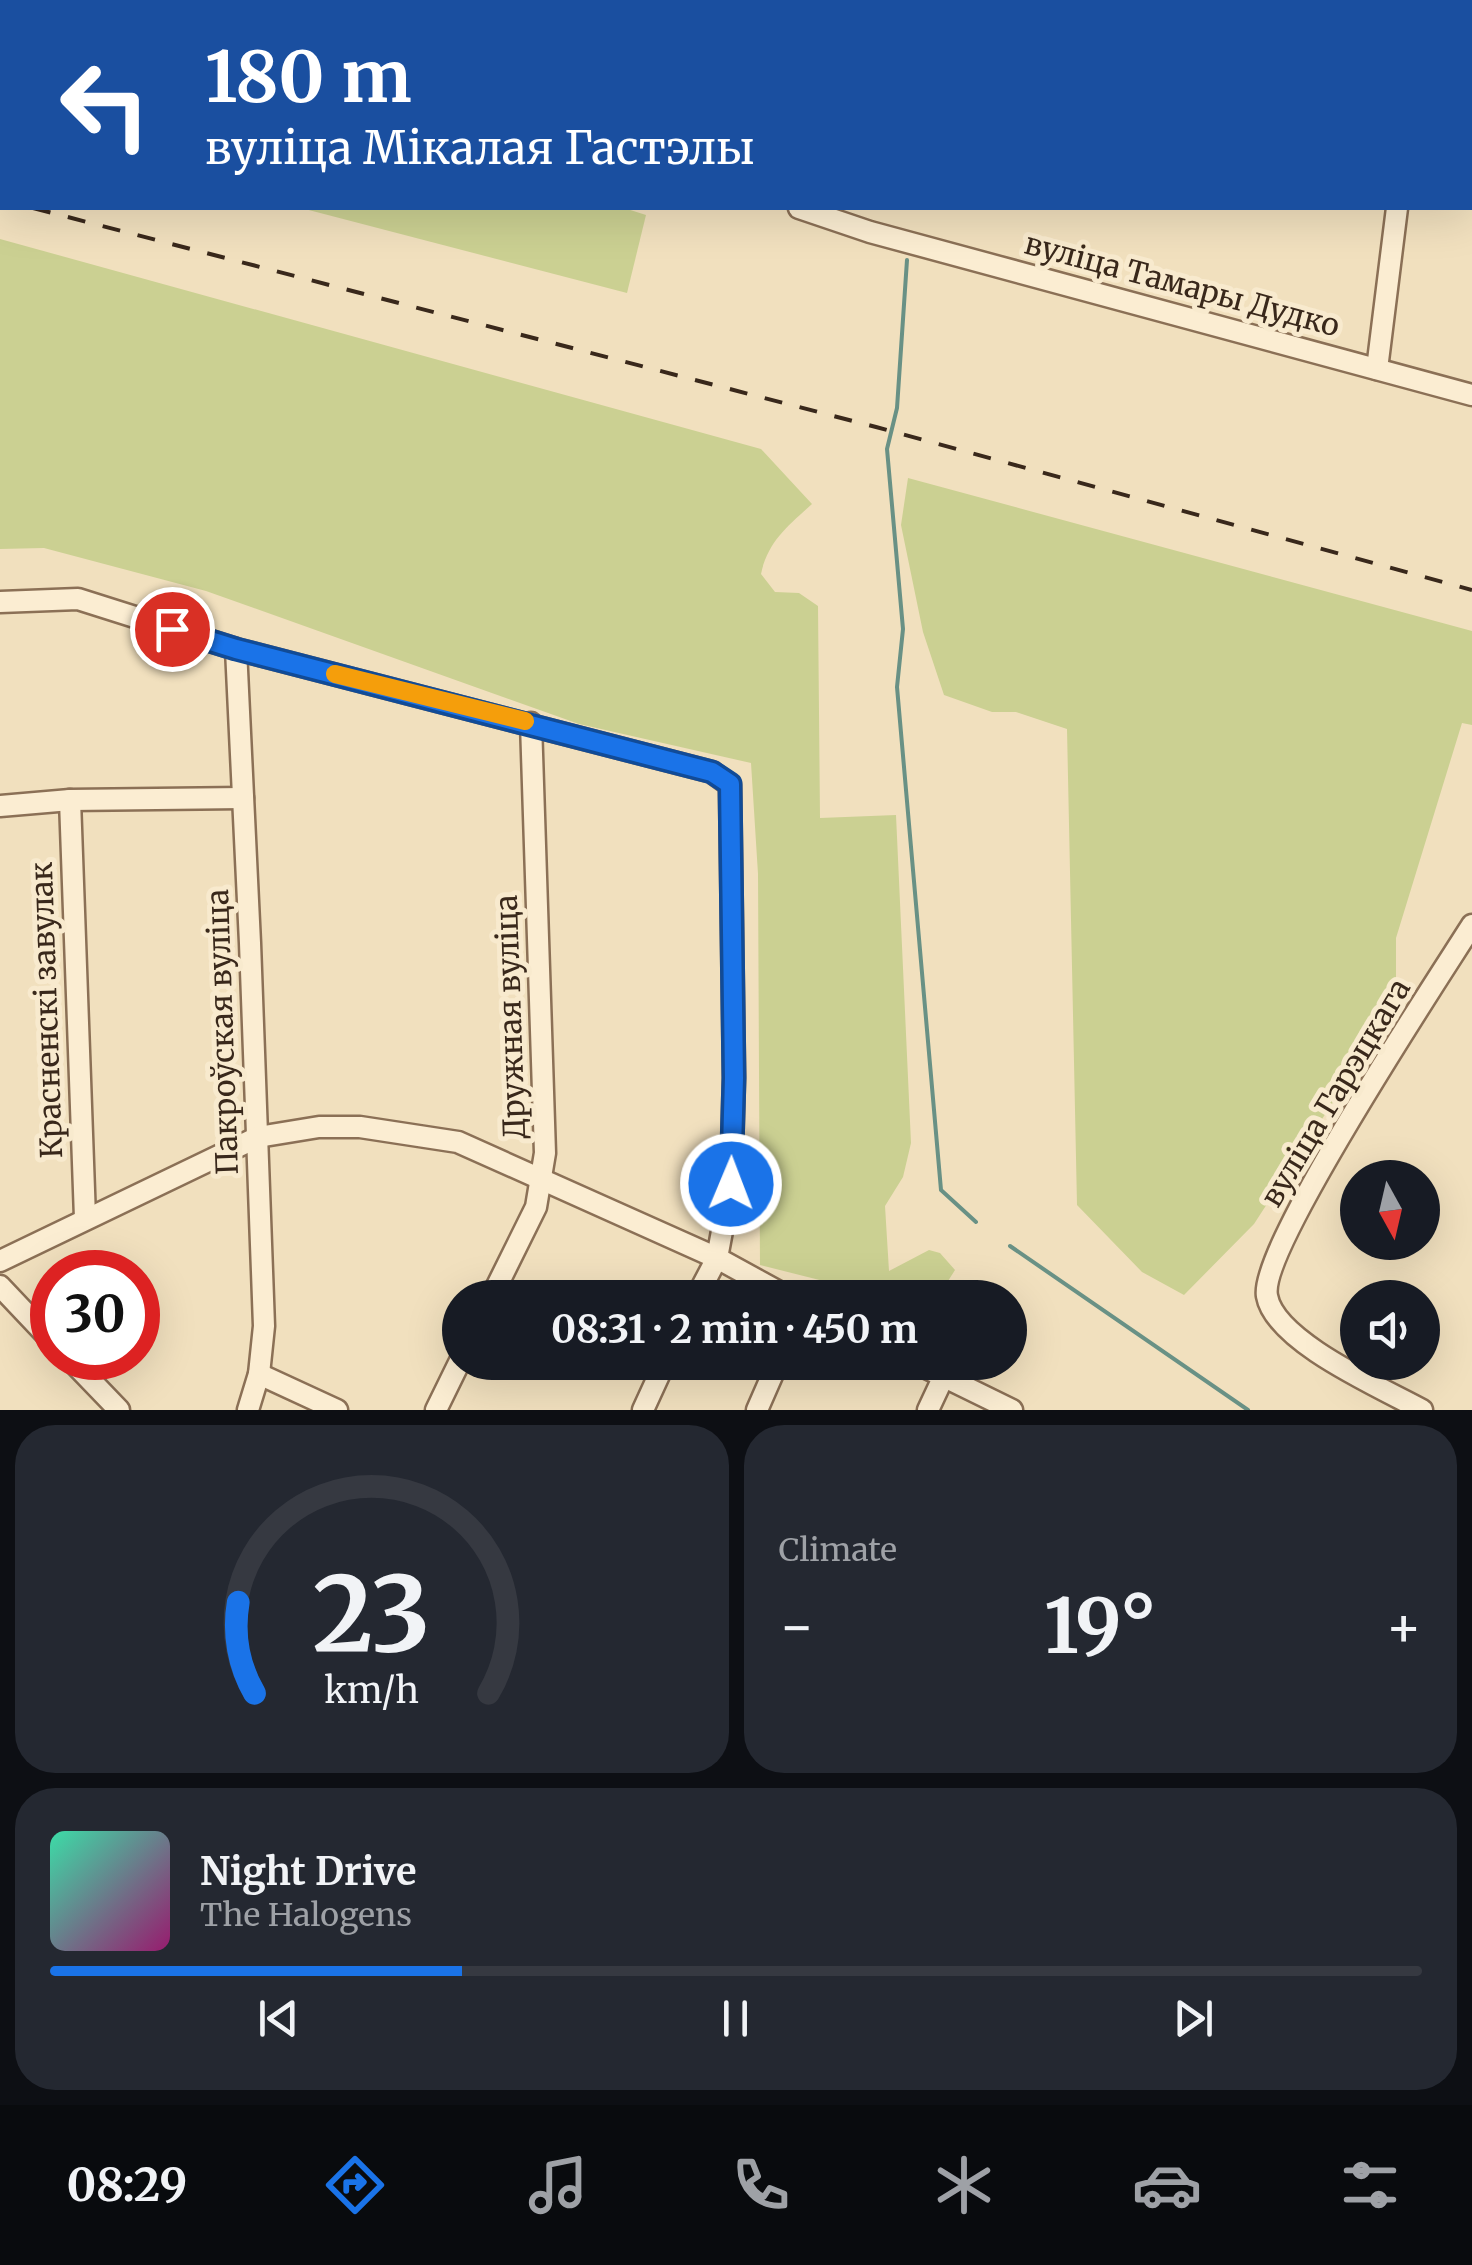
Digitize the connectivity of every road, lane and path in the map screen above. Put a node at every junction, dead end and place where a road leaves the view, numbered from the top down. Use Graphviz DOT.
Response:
graph roads {
  1 [pos="805,210"];
  2 [pos="1397,210"];
  3 [pos="1377,368"];
  4 [pos="1472,395"];
  5 [pos="0,602"];
  6 [pos="236,649"];
  7 [pos="531,723"];
  8 [pos="243,798"];
  9 [pos="70,800"];
  10 [pos="0,806"];
  11 [pos="1472,925"];
  12 [pos="258,1137"];
  13 [pos="542,1182"];
  14 [pos="85,1218"];
  15 [pos="716,1258"];
  16 [pos="0,1261"];
  17 [pos="500,1280"];
  18 [pos="705,1280"];
  19 [pos="757,1280"];
  20 [pos="0,1286"];
  21 [pos="30,1318"];
  22 [pos="259,1374"];
  23 [pos="90,1380"];
  24 [pos="451,1380"];
  25 [pos="657,1380"];
  26 [pos="770,1380"];
  27 [pos="942,1380"];
  28 [pos="947,1380"];
  29 [pos="119,1410"];
  30 [pos="248,1410"];
  31 [pos="337,1410"];
  32 [pos="436,1410"];
  33 [pos="643,1410"];
  34 [pos="757,1410"];
  35 [pos="928,1410"];
  36 [pos="1012,1410"];
  37 [pos="1422,1410"];
  1 -- 3 [label="street, вуліца Тамары Дудко"];
  2 -- 3 [label="street, вуліца Тамары Дудко"];
  3 -- 4 [label="street, вуліца Тамары Дудко"];
  5 -- 6 [label="street"];
  6 -- 7 [label="street"];
  6 -- 8 [label="street, Пакроўская вуліца"];
  7 -- 13 [label="street, Дружная вуліца"];
  7 -- 15 [label="street"];
  8 -- 9 [label="street"];
  8 -- 12 [label="street, Пакроўская вуліца"];
  9 -- 10 [label="street"];
  9 -- 14 [label="street, Красненскі завулак"];
  11 -- 37 [label="street, вуліца Гарэцкага"];
  12 -- 13 [label="street"];
  12 -- 14 [label="street"];
  12 -- 22 [label="street, Пакроўская вуліца"];
  13 -- 15 [label="street"];
  13 -- 17 [label="street, Дружная вуліца"];
  14 -- 16 [label="street"];
  15 -- 18 [label="street"];
  15 -- 19 [label="street"];
  20 -- 21 [label="street"];
  22 -- 30 [label="street, Пакроўская вуліца"];
  22 -- 31 [label="street"];
  23 -- 29 [label="street"];
  24 -- 32 [label="street"];
  25 -- 33 [label="street"];
  26 -- 34 [label="street"];
  27 -- 35 [label="street"];
  28 -- 36 [label="street"];
}
